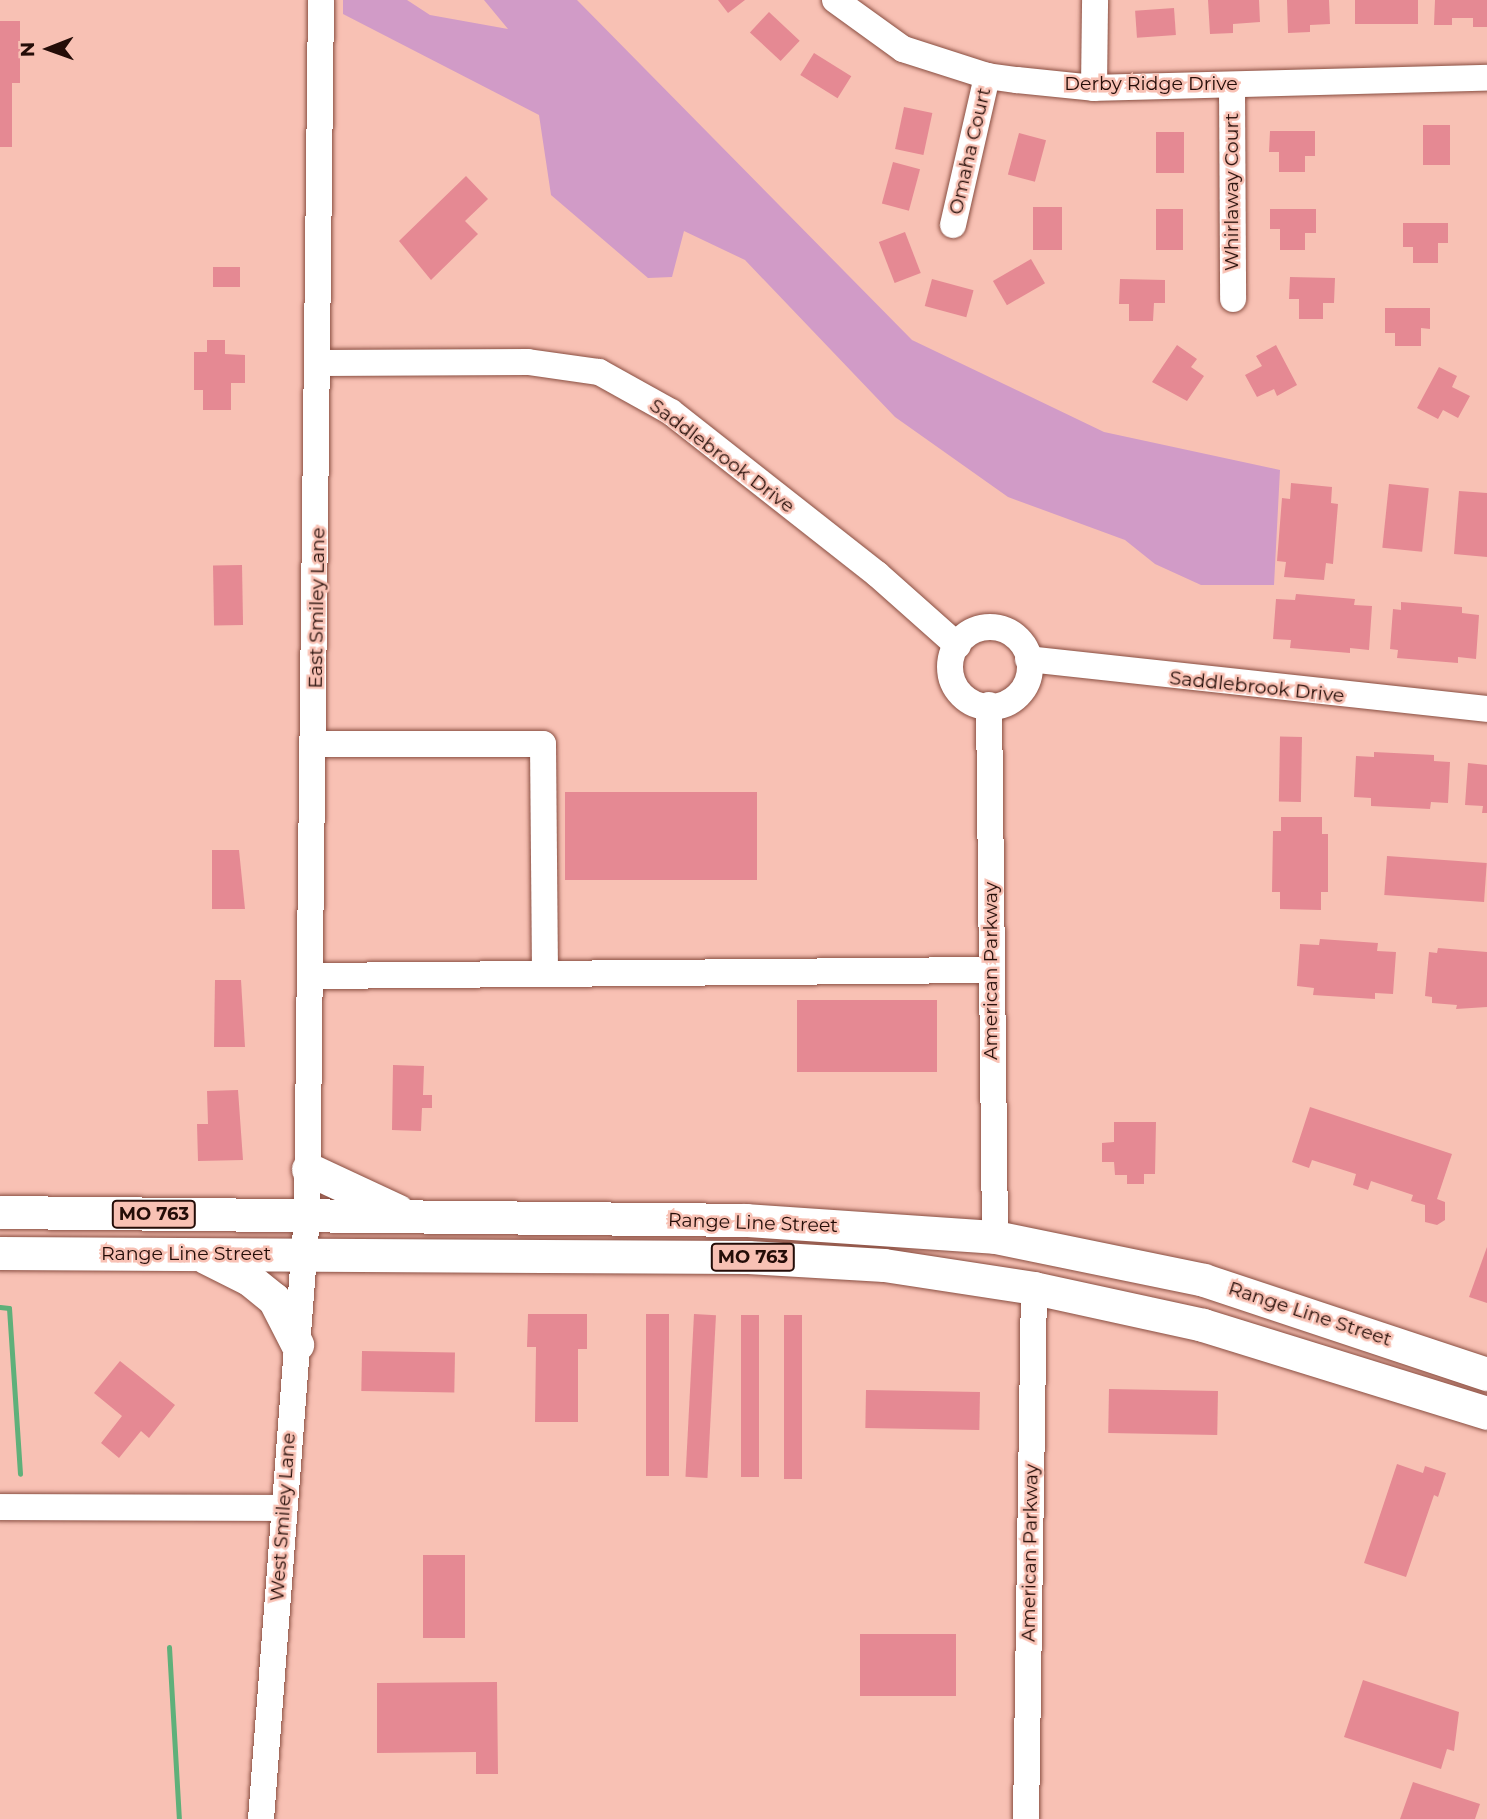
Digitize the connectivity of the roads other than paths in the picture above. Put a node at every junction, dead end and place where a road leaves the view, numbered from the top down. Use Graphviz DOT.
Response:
graph roads {
  1 [pos="321,0"];
  2 [pos="835,0"];
  3 [pos="1095,0"];
  4 [pos="987,76"];
  5 [pos="1487,78"];
  6 [pos="1232,85"];
  7 [pos="1094,88"];
  8 [pos="953,225"];
  9 [pos="1233,299"];
  10 [pos="320,363"];
  11 [pos="958,646"];
  12 [pos="1028,659"];
  13 [pos="989,705"];
  14 [pos="1487,709"];
  15 [pos="316,744"];
  16 [pos="991,970"];
  17 [pos="545,974"];
  18 [pos="312,976"];
  19 [pos="308,1169"];
  20 [pos="0,1212"];
  21 [pos="307,1216"];
  22 [pos="410,1216"];
  23 [pos="995,1237"];
  24 [pos="0,1253"];
  25 [pos="200,1254"];
  26 [pos="304,1255"];
  27 [pos="831,1262"];
  28 [pos="1215,1283"];
  29 [pos="1034,1288"];
  30 [pos="297,1344"];
  31 [pos="1487,1374"];
  32 [pos="1487,1413"];
  33 [pos="0,1507"];
  34 [pos="284,1508"];
  35 [pos="261,1819"];
  36 [pos="1026,1819"];
  1 -- 10 [label="street, East Smiley Lane"];
  2 -- 4 [label="street, Derby Ridge Drive"];
  3 -- 7 [label="street"];
  4 -- 7 [label="street, Derby Ridge Drive"];
  4 -- 8 [label="street, Omaha Court"];
  5 -- 6 [label="street, Derby Ridge Drive"];
  6 -- 7 [label="street, Derby Ridge Drive"];
  6 -- 9 [label="street, Whirlaway Court"];
  10 -- 11 [label="street, Saddlebrook Drive"];
  10 -- 15 [label="street, East Smiley Lane"];
  11 -- 12 [label="street"];
  11 -- 13 [label="street"];
  12 -- 13 [label="street"];
  12 -- 14 [label="street, Saddlebrook Drive"];
  13 -- 16 [label="street, American Parkway"];
  15 -- 17 [label="street"];
  15 -- 18 [label="street, East Smiley Lane"];
  16 -- 17 [label="street"];
  16 -- 23 [label="street, American Parkway"];
  17 -- 18 [label="street"];
  18 -- 19 [label="street, East Smiley Lane"];
  19 -- 21 [label="street, East Smiley Lane"];
  19 -- 22 [label="main road"];
  20 -- 21 [label="main road, Range Line Street / MO 763"];
  21 -- 22 [label="main road, Range Line Street / MO 763"];
  21 -- 26 [label="street, West Smiley Lane"];
  22 -- 23 [label="main road, Range Line Street / MO 763"];
  23 -- 27 [label="main road"];
  23 -- 28 [label="main road, Range Line Street / MO 763"];
  24 -- 25 [label="main road, Range Line Street / MO 763"];
  25 -- 26 [label="main road, Range Line Street / MO 763"];
  25 -- 30 [label="main road"];
  26 -- 27 [label="main road, Range Line Street / MO 763"];
  26 -- 30 [label="street, West Smiley Lane"];
  27 -- 29 [label="main road, Range Line Street / MO 763"];
  28 -- 29 [label="main road"];
  28 -- 31 [label="main road, Range Line Street / MO 763"];
  29 -- 32 [label="main road, Range Line Street / MO 763"];
  29 -- 36 [label="street, American Parkway"];
  30 -- 34 [label="street, West Smiley Lane"];
  33 -- 34 [label="street"];
  34 -- 35 [label="street, West Smiley Lane"];
}
